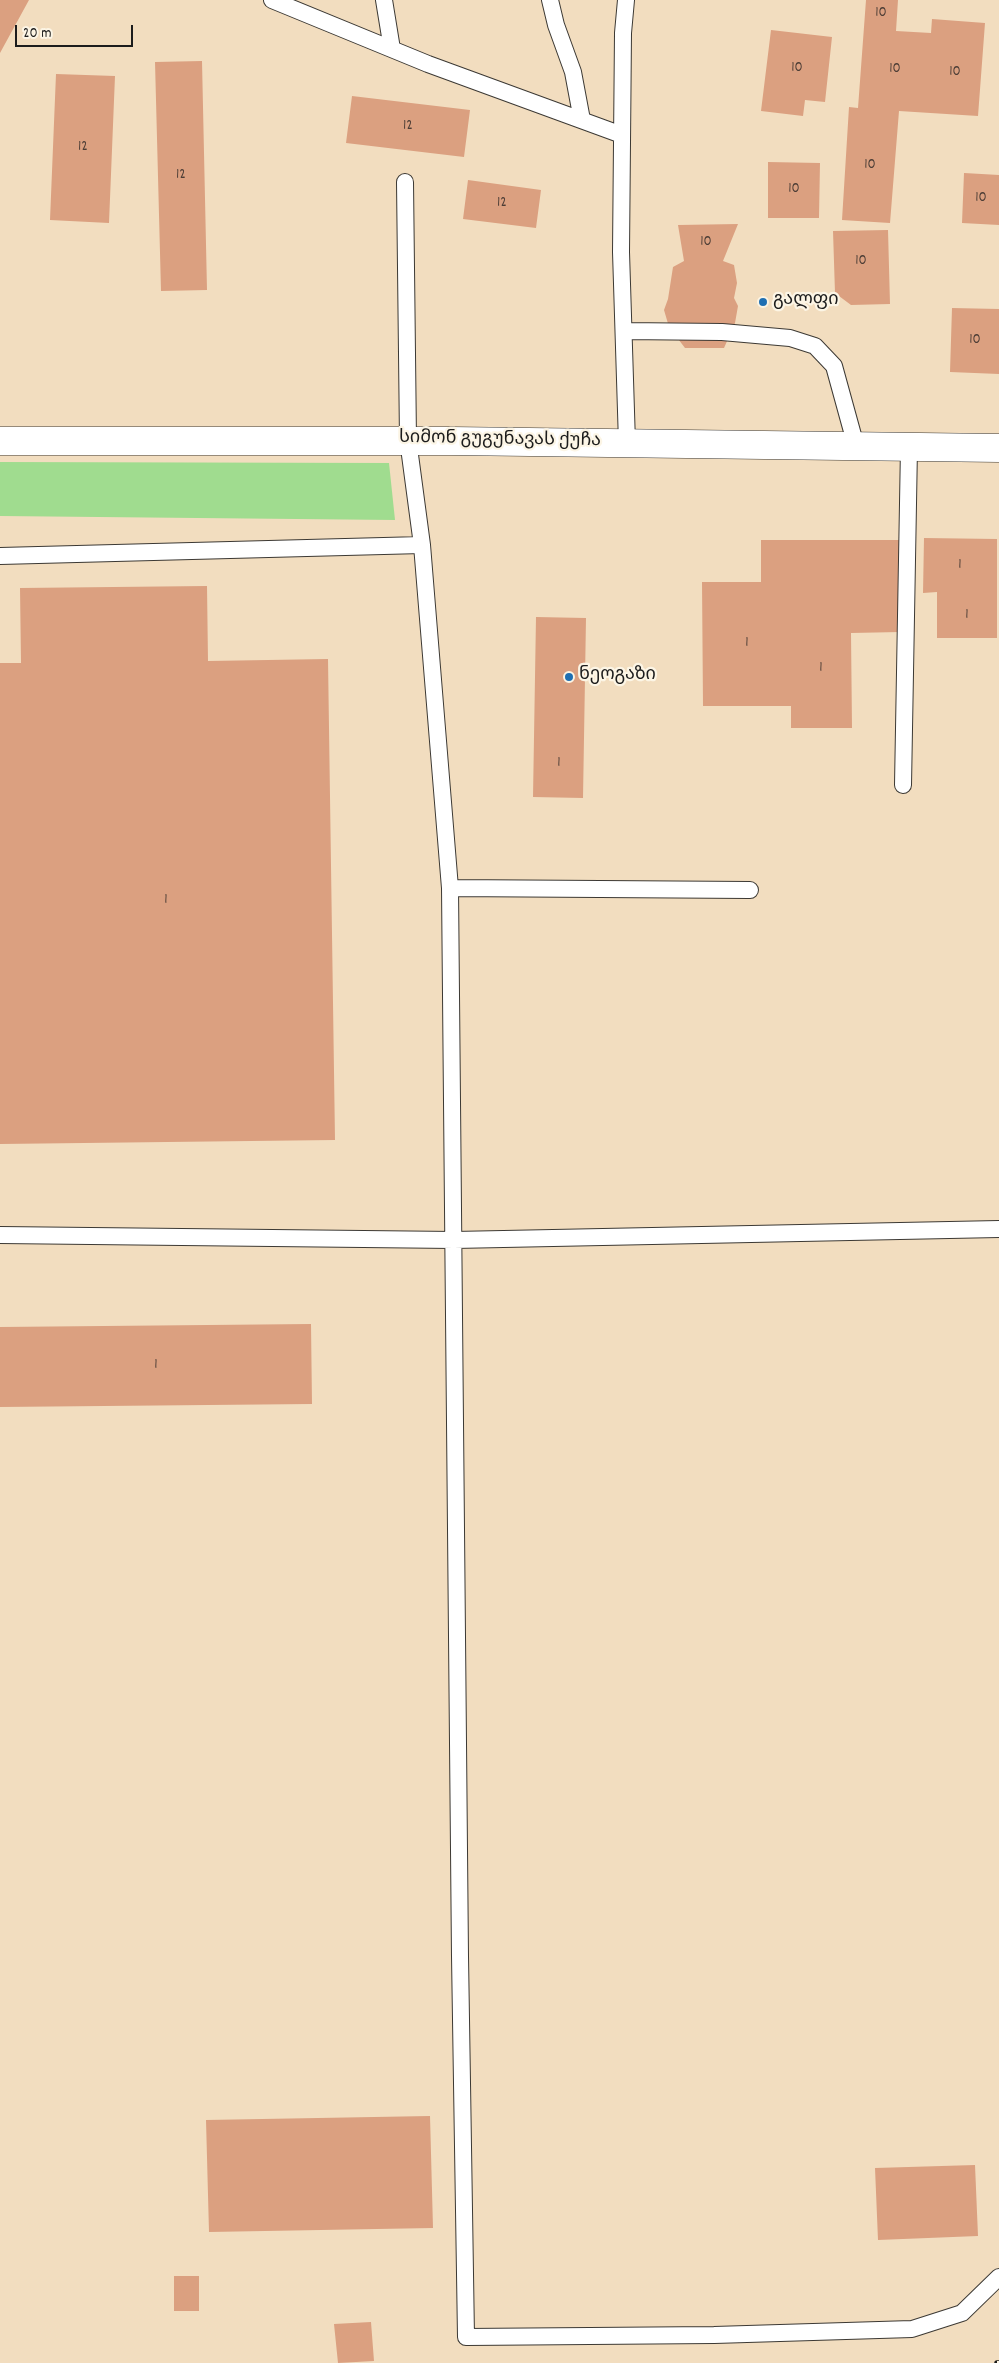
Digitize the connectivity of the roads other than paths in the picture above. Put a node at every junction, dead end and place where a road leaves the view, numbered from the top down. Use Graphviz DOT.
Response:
graph roads {
  1 [pos="272,0"];
  2 [pos="384,0"];
  3 [pos="550,0"];
  4 [pos="626,0"];
  5 [pos="392,49"];
  6 [pos="582,120"];
  7 [pos="622,135"];
  8 [pos="405,182"];
  9 [pos="624,331"];
  10 [pos="408,440"];
  11 [pos="0,441"];
  12 [pos="628,443"];
  13 [pos="856,446"];
  14 [pos="909,447"];
  15 [pos="999,448"];
  16 [pos="422,545"];
  17 [pos="0,556"];
  18 [pos="903,785"];
  19 [pos="450,888"];
  20 [pos="750,890"];
  21 [pos="999,1229"];
  22 [pos="0,1235"];
  23 [pos="454,1240"];
  24 [pos="999,2276"];
  1 -- 5 [label="lane"];
  2 -- 5 [label="lane"];
  3 -- 6 [label="lane"];
  4 -- 7 [label="lane"];
  5 -- 6 [label="lane"];
  6 -- 7 [label="lane"];
  7 -- 9 [label="lane"];
  8 -- 10 [label="lane"];
  9 -- 12 [label="lane"];
  9 -- 13 [label="lane"];
  10 -- 11 [label="main road, სიმონ გუგუნავას ქუჩა"];
  10 -- 12 [label="main road, სიმონ გუგუნავას ქუჩა"];
  10 -- 16 [label="lane"];
  12 -- 13 [label="main road, სიმონ გუგუნავას ქუჩა"];
  13 -- 14 [label="main road, სიმონ გუგუნავას ქუჩა"];
  14 -- 15 [label="main road, სიმონ გუგუნავას ქუჩა"];
  14 -- 18 [label="lane"];
  16 -- 17 [label="lane"];
  16 -- 19 [label="lane"];
  19 -- 20 [label="lane"];
  19 -- 23 [label="lane"];
  21 -- 23 [label="lane"];
  22 -- 23 [label="lane"];
  23 -- 24 [label="lane"];
}
